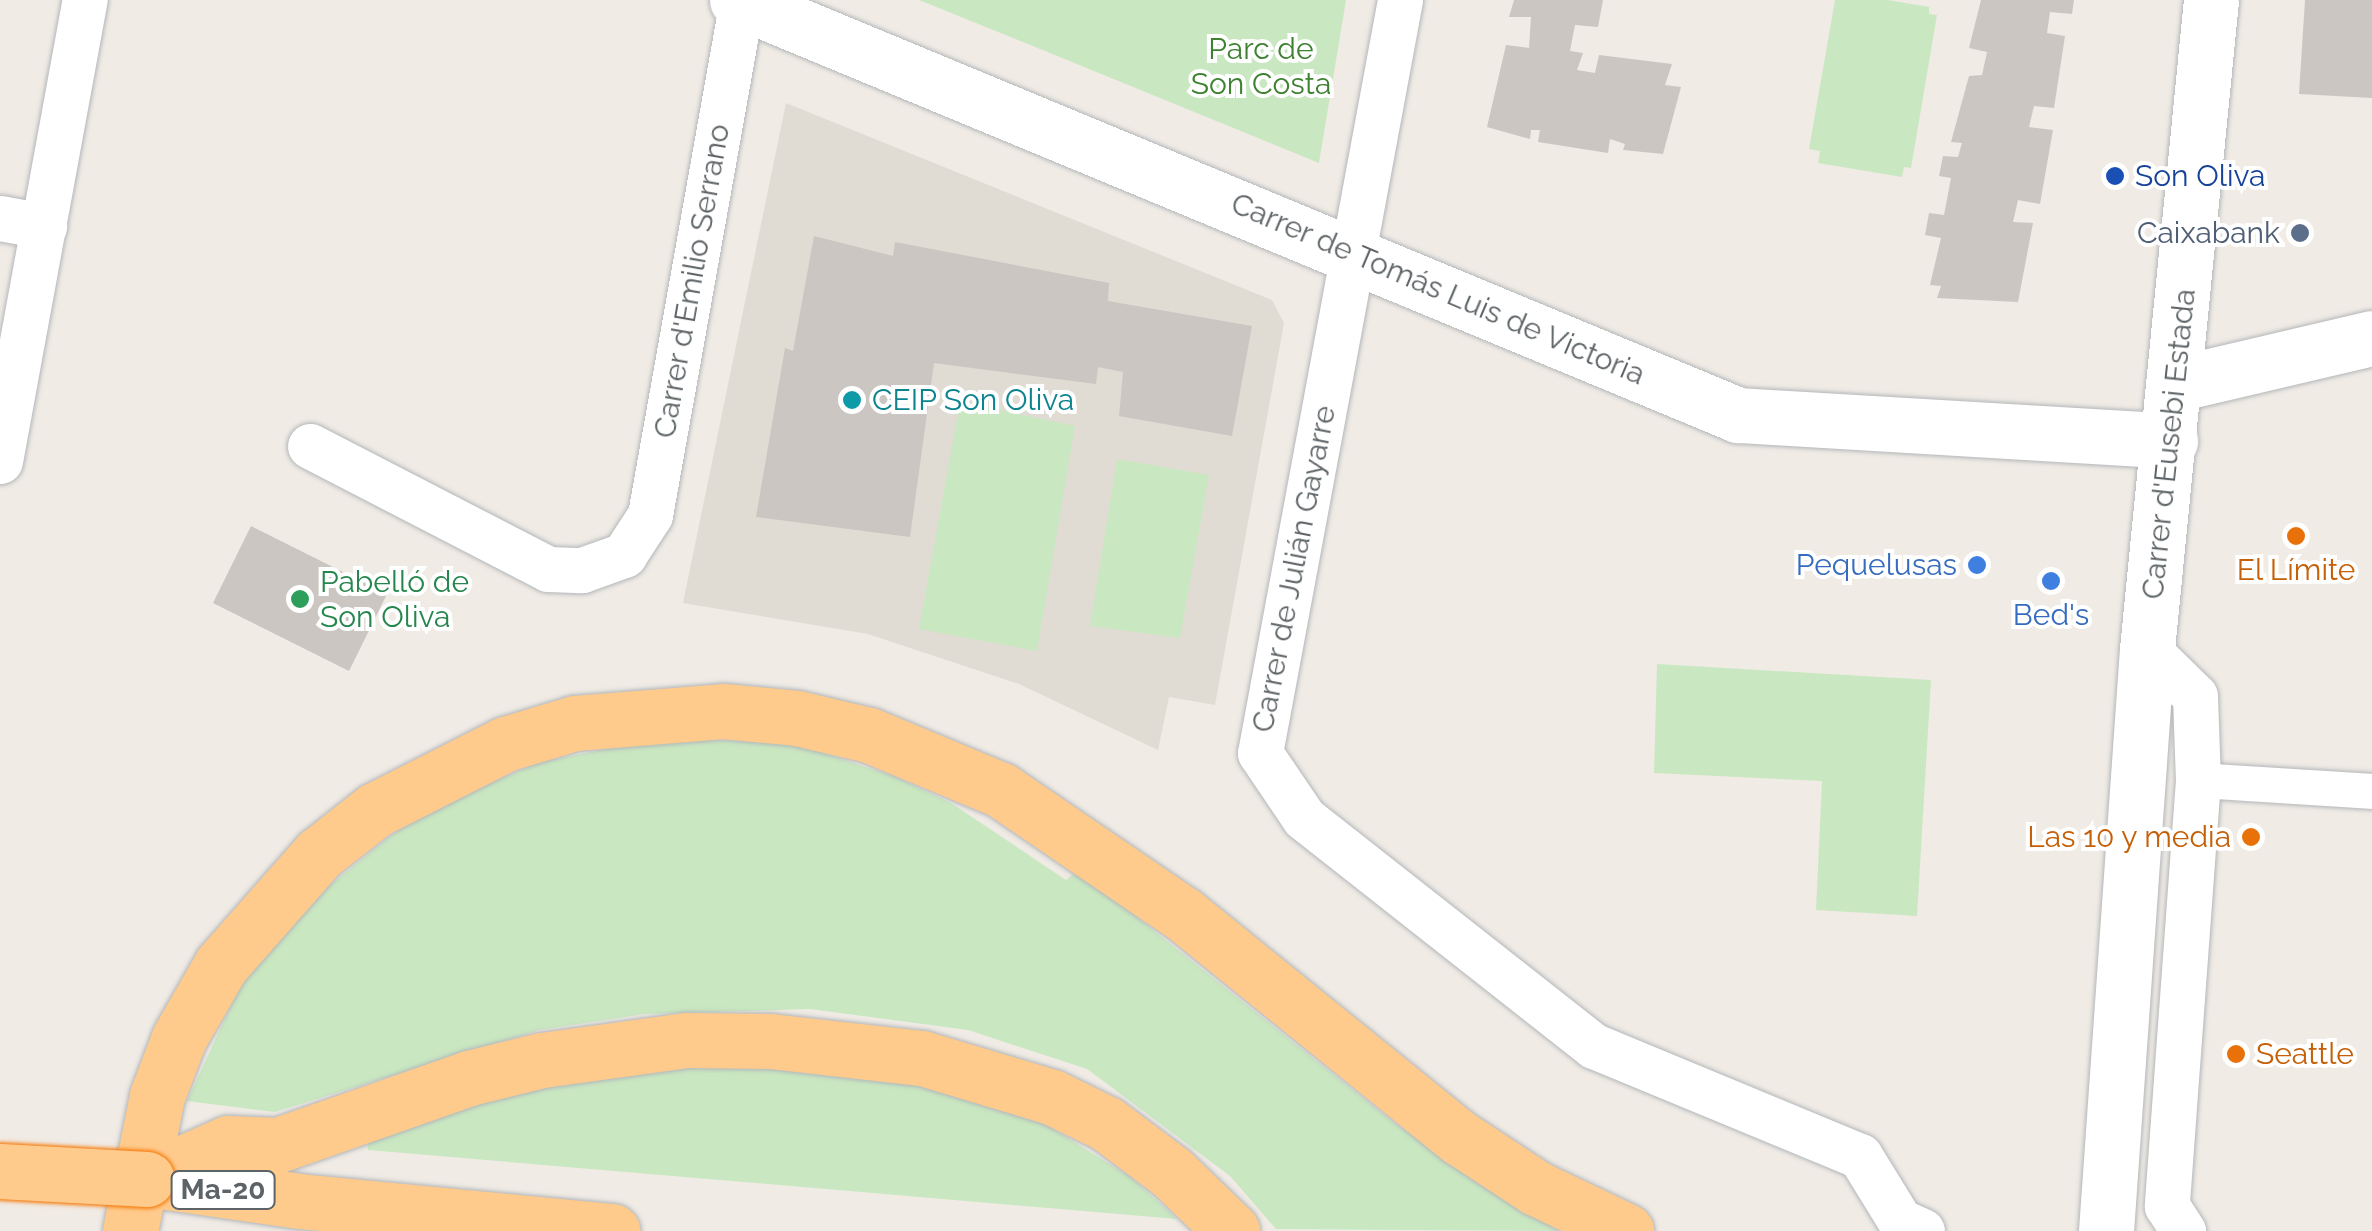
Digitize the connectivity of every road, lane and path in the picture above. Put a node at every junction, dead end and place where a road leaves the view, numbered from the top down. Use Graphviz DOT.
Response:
graph roads {
  1 [pos="85,0"];
  2 [pos="1400,0"];
  3 [pos="2210,0"];
  4 [pos="740,1"];
  5 [pos="0,218"];
  6 [pos="44,226"];
  7 [pos="1354,253"];
  8 [pos="2372,338"];
  9 [pos="2176,384"];
  10 [pos="2170,442"];
  11 [pos="310,446"];
  12 [pos="0,461"];
  13 [pos="2146,649"];
  14 [pos="2198,780"];
  15 [pos="2372,791"];
  16 [pos="0,1171"];
  17 [pos="147,1179"];
  18 [pos="1911,1226"];
  19 [pos="130,1231"];
  20 [pos="614,1231"];
  21 [pos="1232,1231"];
  22 [pos="1626,1231"];
  23 [pos="2106,1231"];
  24 [pos="2182,1231"];
  1 -- 6 [label="street"];
  2 -- 7 [label="street, Carrer de Julián Gayarre"];
  3 -- 9 [label="street, Carrer d'Eusebi Estada"];
  4 -- 7 [label="street, Carrer de Tomás Luis de Victoria"];
  4 -- 11 [label="street, Carrer d'Emilio Serrano"];
  5 -- 6 [label="street"];
  6 -- 12 [label="street"];
  7 -- 10 [label="street, Carrer de Tomás Luis de Victoria"];
  7 -- 18 [label="street, Carrer de Julián Gayarre"];
  8 -- 9 [label="street"];
  9 -- 10 [label="street, Carrer d'Eusebi Estada"];
  10 -- 13 [label="street, Carrer d'Eusebi Estada"];
  13 -- 14 [label="street"];
  13 -- 23 [label="street, Carrer d'Eusebi Estada"];
  14 -- 15 [label="street"];
  14 -- 24 [label="street"];
  16 -- 17 [label="highway, Ma-20, bridge"];
  17 -- 20 [label="highway, Ma-20"];
  17 -- 21 [label="highway"];
  19 -- 22 [label="highway"];
}
